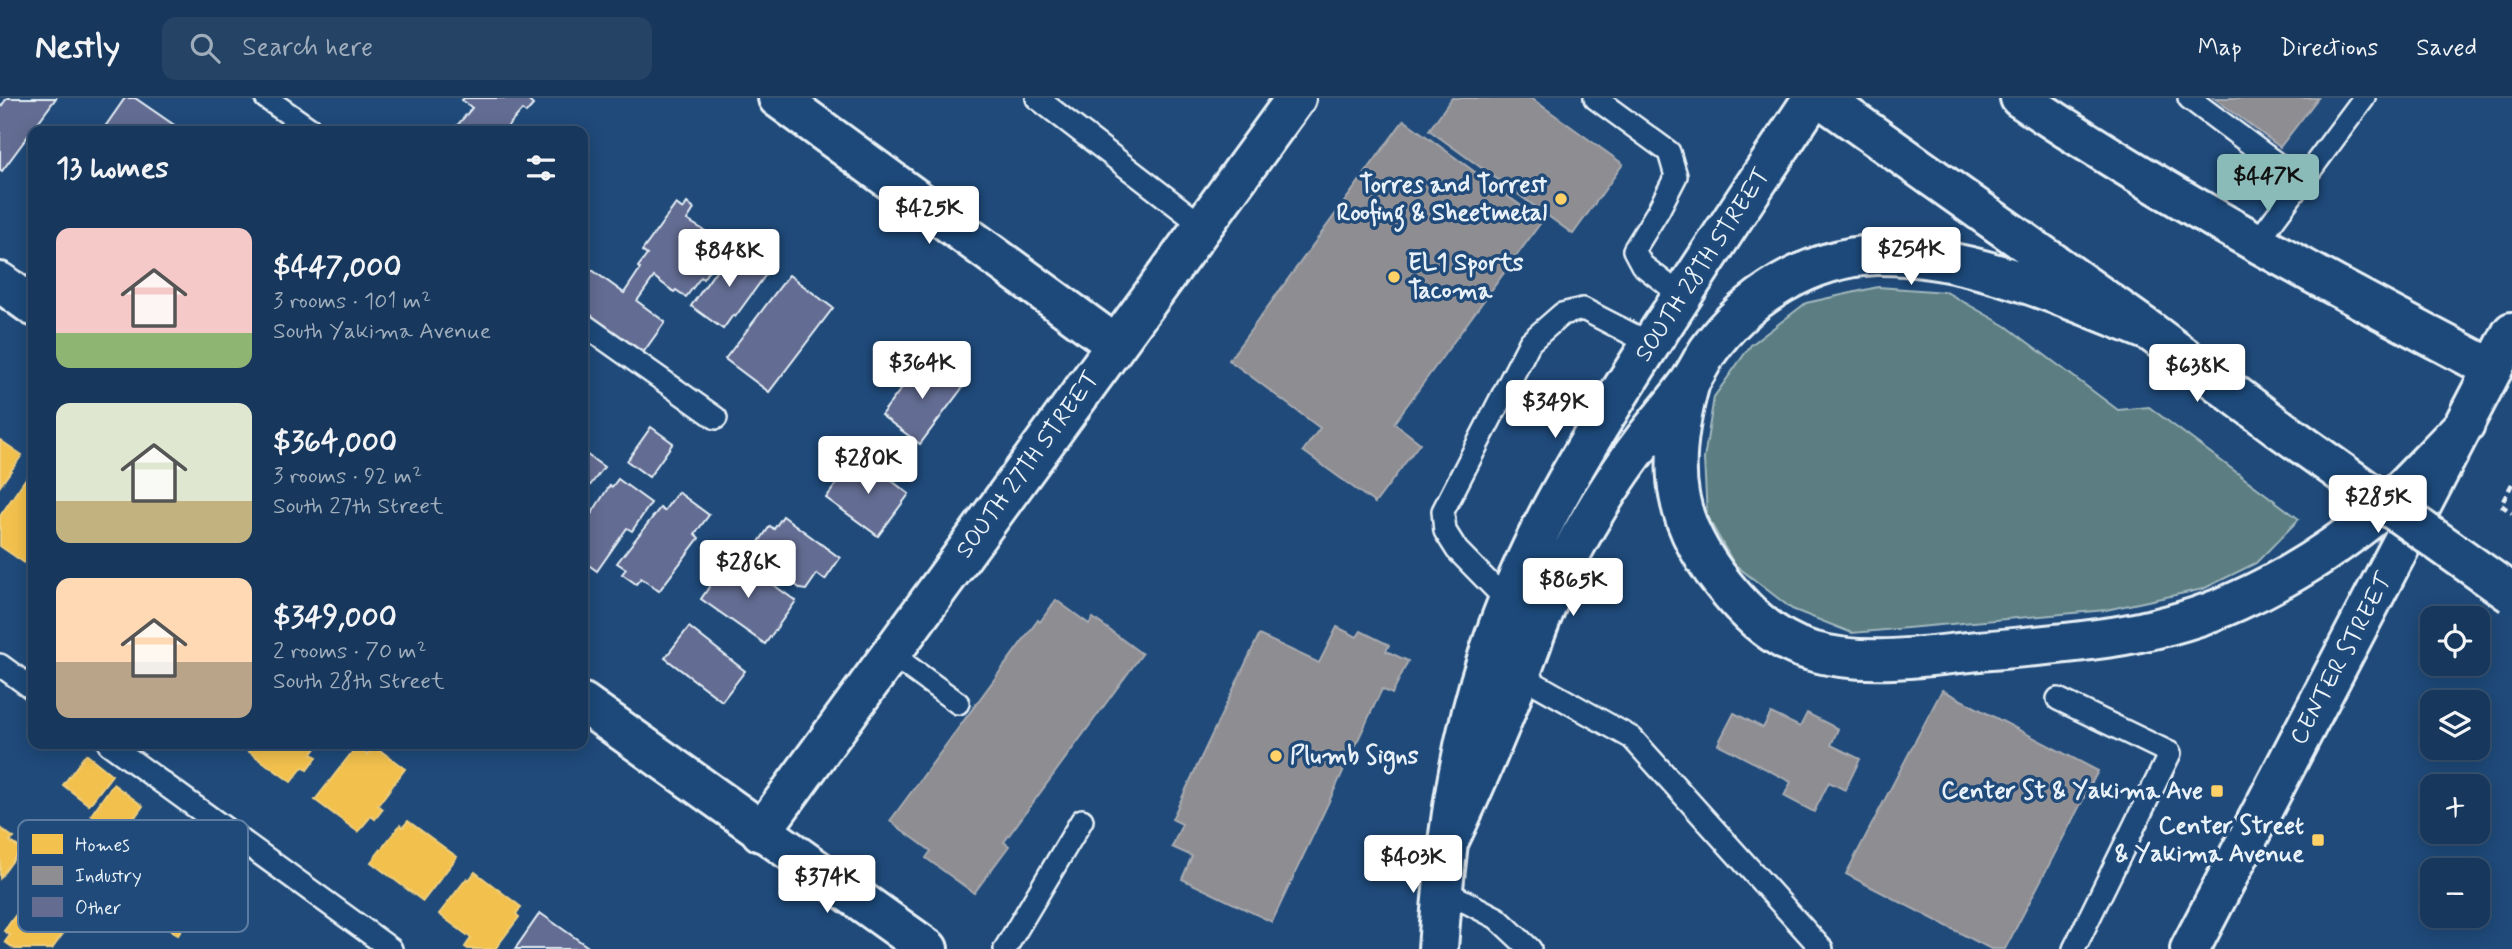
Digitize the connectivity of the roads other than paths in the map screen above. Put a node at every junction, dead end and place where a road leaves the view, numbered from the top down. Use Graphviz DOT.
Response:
graph roads {
  1 [pos="266,98"];
  2 [pos="778,98"];
  3 [pos="1037,98"];
  4 [pos="1595,98"];
  5 [pos="1812,98"];
  6 [pos="1821,98"];
  7 [pos="2020,98"];
  8 [pos="2189,98"];
  9 [pos="2364,98"];
  10 [pos="1291,100"];
  11 [pos="306,126"];
  12 [pos="2301,182"];
  13 [pos="1203,226"];
  14 [pos="2257,242"];
  15 [pos="0,282"];
  16 [pos="1682,296"];
  17 [pos="28,302"];
  18 [pos="588,328"];
  19 [pos="2151,332"];
  20 [pos="2512,332"];
  21 [pos="1651,344"];
  22 [pos="1116,345"];
  23 [pos="2493,369"];
  24 [pos="1690,382"];
  25 [pos="716,418"];
  26 [pos="2465,424"];
  27 [pos="2512,594"];
  28 [pos="1508,602"];
  29 [pos="891,654"];
  30 [pos="0,664"];
  31 [pos="1520,675"];
  32 [pos="28,685"];
  33 [pos="2058,699"];
  34 [pos="958,704"];
  35 [pos="588,707"];
  36 [pos="116,749"];
  37 [pos="214,820"];
  38 [pos="1082,820"];
  39 [pos="761,832"];
  40 [pos="248,845"];
  41 [pos="1447,845"];
  42 [pos="1443,890"];
  43 [pos="391,949"];
  44 [pos="928,949"];
  45 [pos="1005,949"];
  46 [pos="1438,949"];
  47 [pos="1530,949"];
  48 [pos="1822,949"];
  49 [pos="2074,949"];
  50 [pos="2190,949"];
  1 -- 11 [label="lane"];
  2 -- 22 [label="main road"];
  3 -- 13 [label="lane"];
  4 -- 16 [label="lane"];
  5 -- 16 [label="main road, SOUTH 28TH STREET"];
  6 -- 19 [label="main road"];
  7 -- 14 [label="main road"];
  8 -- 12 [label="lane"];
  9 -- 12 [label="lane"];
  10 -- 13 [label="main road, SOUTH 27TH STREET"];
  12 -- 14 [label="lane"];
  13 -- 22 [label="main road, SOUTH 27TH STREET"];
  14 -- 23 [label="main road"];
  15 -- 17 [label="main road"];
  16 -- 21 [label="main road, SOUTH 28TH STREET"];
  18 -- 25 [label="lane"];
  19 -- 24 [label="main road"];
  19 -- 27 [label="main road, bridge"];
  20 -- 23 [label="main road, CENTER STREET"];
  21 -- 28 [label="main road, SOUTH 28TH STREET"];
  21 -- 28 [label="lane"];
  22 -- 29 [label="main road, SOUTH 27TH STREET"];
  23 -- 26 [label="main road, CENTER STREET"];
  24 -- 26 [label="main road"];
  24 -- 31 [label="main road"];
  26 -- 50 [label="main road, CENTER STREET"];
  28 -- 41 [label="main road, SOUTH 28TH STREET"];
  29 -- 34 [label="lane"];
  29 -- 39 [label="main road, SOUTH 27TH STREET"];
  30 -- 32 [label="lane"];
  31 -- 41 [label="main road"];
  31 -- 48 [label="lane"];
  33 -- 49 [label="lane"];
  35 -- 39 [label="main road"];
  36 -- 37 [label="lane"];
  38 -- 45 [label="lane"];
  39 -- 44 [label="main road"];
  40 -- 43 [label="lane"];
  41 -- 42 [label="main road, SOUTH 28TH STREET"];
  42 -- 46 [label="main road, SOUTH 28TH STREET"];
  42 -- 47 [label="lane"];
}
